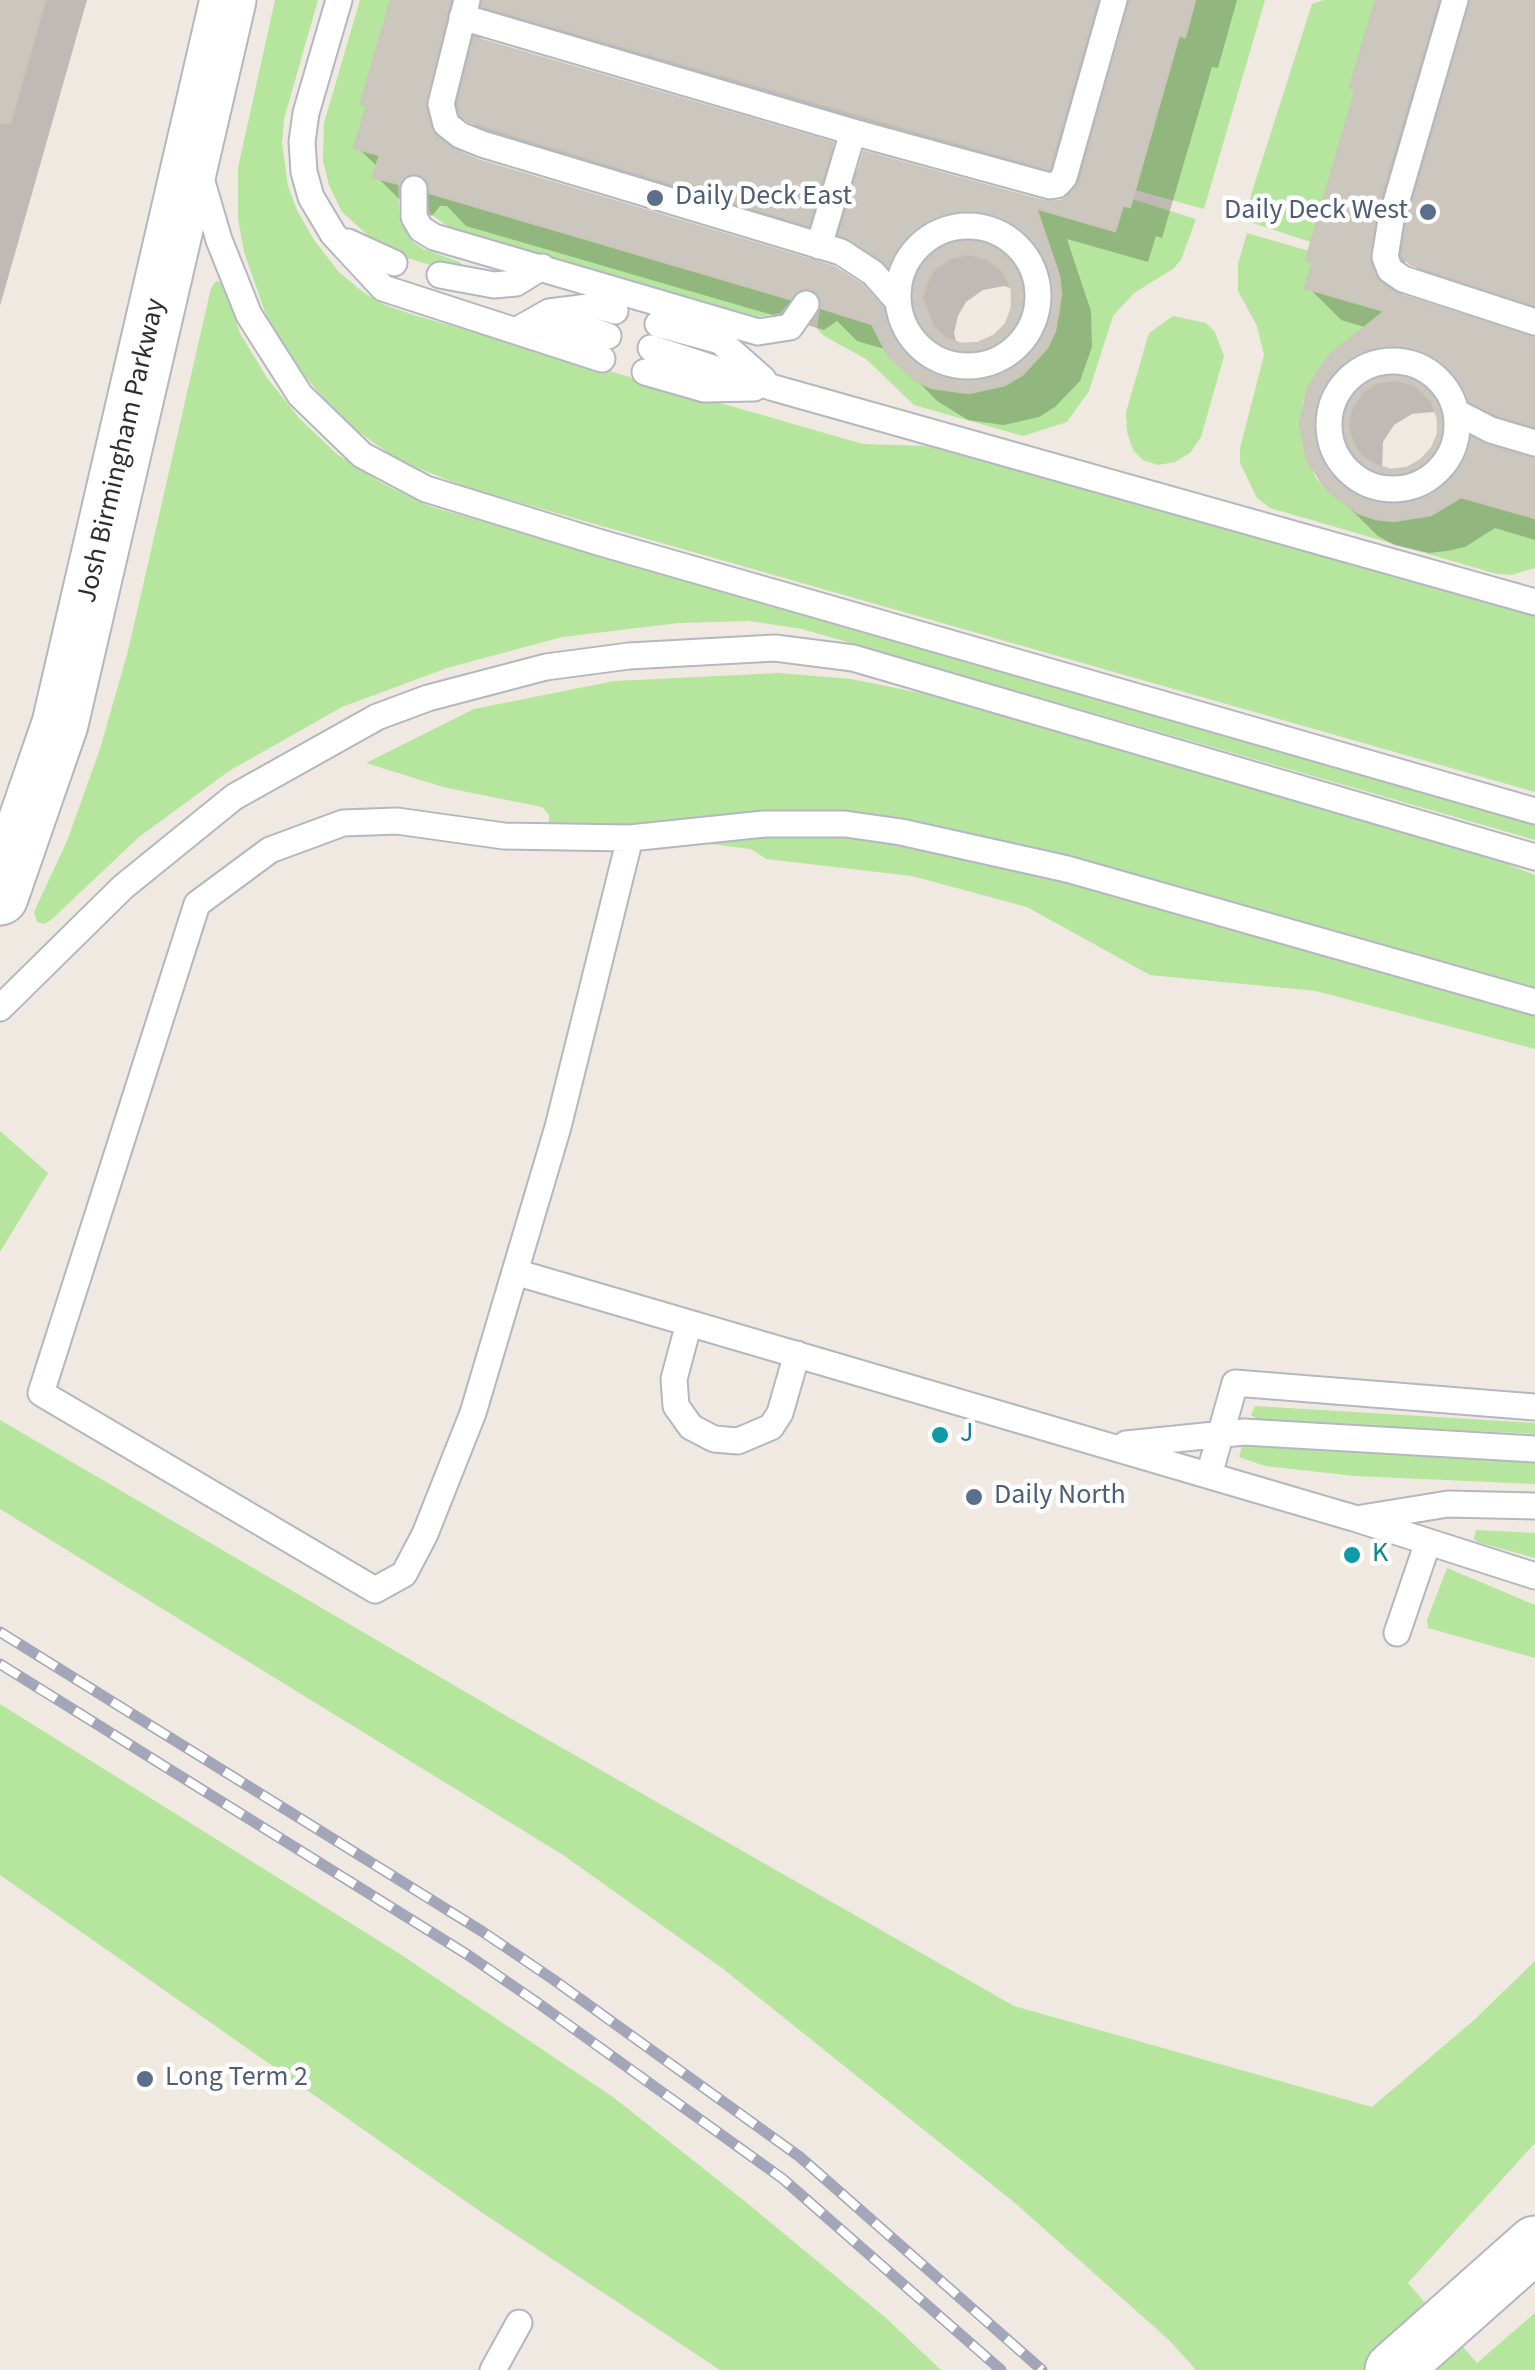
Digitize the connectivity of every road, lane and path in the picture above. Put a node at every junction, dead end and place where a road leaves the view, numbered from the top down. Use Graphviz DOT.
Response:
graph roads {
  1 [pos="228,0"];
  2 [pos="338,0"];
  3 [pos="1114,0"];
  4 [pos="1455,0"];
  5 [pos="465,9"];
  6 [pos="853,132"];
  7 [pos="193,151"];
  8 [pos="414,188"];
  9 [pos="333,234"];
  10 [pos="819,246"];
  11 [pos="394,263"];
  12 [pos="542,268"];
  13 [pos="440,275"];
  14 [pos="897,300"];
  15 [pos="806,304"];
  16 [pos="1535,322"];
  17 [pos="518,330"];
  18 [pos="774,388"];
  19 [pos="1456,412"];
  20 [pos="1535,441"];
  21 [pos="1535,584"];
  22 [pos="1498,592"];
  23 [pos="1535,602"];
  24 [pos="1535,811"];
  25 [pos="630,838"];
  26 [pos="1535,857"];
  27 [pos="0,897"];
  28 [pos="1535,1002"];
  29 [pos="0,1008"];
  30 [pos="516,1272"];
  31 [pos="689,1323"];
  32 [pos="797,1354"];
  33 [pos="1535,1406"];
  34 [pos="1220,1434"];
  35 [pos="1111,1446"];
  36 [pos="1535,1449"];
  37 [pos="1209,1475"];
  38 [pos="1535,1506"];
  39 [pos="1357,1519"];
  40 [pos="1428,1542"];
  41 [pos="1535,1576"];
  42 [pos="1397,1633"];
  43 [pos="1535,2244"];
  44 [pos="519,2322"];
  45 [pos="493,2370"];
  46 [pos="1393,2370"];
  1 -- 7 [label="main road, Josh Birmingham Parkway"];
  2 -- 9 [label="lane"];
  3 -- 6 [label="lane"];
  4 -- 16 [label="lane"];
  5 -- 6 [label="lane"];
  5 -- 10 [label="lane"];
  6 -- 10 [label="lane"];
  7 -- 24 [label="lane"];
  7 -- 27 [label="main road, Josh Birmingham Parkway"];
  8 -- 12 [label="lane"];
  9 -- 11 [label="lane"];
  9 -- 17 [label="lane"];
  10 -- 14 [label="lane"];
  12 -- 13 [label="lane"];
  12 -- 15 [label="lane"];
  14 -- 14 [label="lane"];
  17 -- 17 [label="lane"];
  18 -- 18 [label="lane"];
  18 -- 22 [label="lane"];
  19 -- 19 [label="lane"];
  19 -- 20 [label="lane"];
  21 -- 22 [label="lane"];
  22 -- 23 [label="lane"];
  25 -- 28 [label="lane"];
  25 -- 30 [label="lane"];
  25 -- 30 [label="lane"];
  26 -- 29 [label="lane"];
  30 -- 31 [label="lane"];
  31 -- 32 [label="lane"];
  31 -- 32 [label="lane"];
  32 -- 35 [label="lane"];
  33 -- 34 [label="lane"];
  34 -- 35 [label="lane"];
  34 -- 36 [label="lane"];
  34 -- 37 [label="lane"];
  35 -- 37 [label="lane"];
  37 -- 39 [label="lane"];
  38 -- 39 [label="lane"];
  39 -- 40 [label="lane"];
  40 -- 41 [label="lane"];
  40 -- 42 [label="lane"];
  43 -- 46 [label="main road"];
  44 -- 45 [label="lane"];
}
